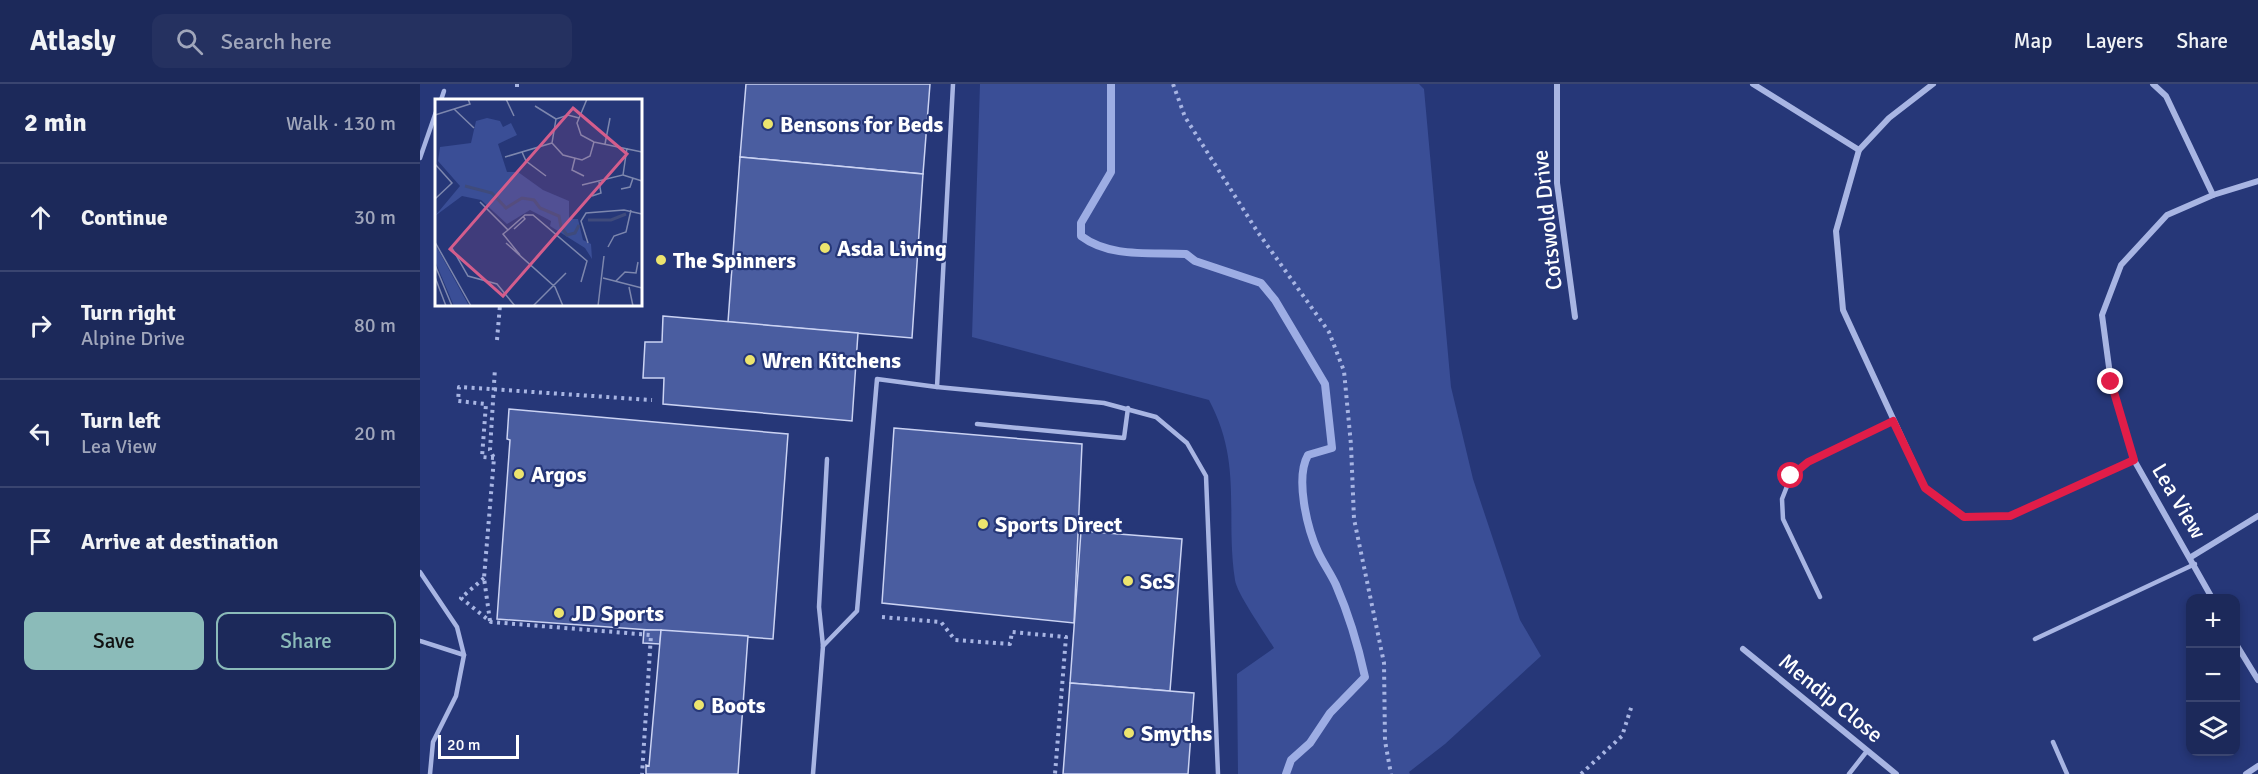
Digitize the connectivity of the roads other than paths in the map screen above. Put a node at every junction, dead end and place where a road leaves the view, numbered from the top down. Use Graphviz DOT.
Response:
graph roads {
  1 [pos="953,84"];
  2 [pos="1557,84"];
  3 [pos="1753,84"];
  4 [pos="1933,84"];
  5 [pos="2153,84"];
  6 [pos="444,91"];
  7 [pos="441,99"];
  8 [pos="435,115"];
  9 [pos="1859,150"];
  10 [pos="420,158"];
  11 [pos="2258,181"];
  12 [pos="2213,195"];
  13 [pos="1575,317"];
  14 [pos="938,387"];
  15 [pos="1128,408"];
  16 [pos="1893,421"];
  17 [pos="977,424"];
  18 [pos="827,459"];
  19 [pos="2134,460"];
  20 [pos="2258,516"];
  21 [pos="2191,557"];
  22 [pos="2195,564"];
  23 [pos="420,572"];
  24 [pos="2210,594"];
  25 [pos="1820,597"];
  26 [pos="2035,639"];
  27 [pos="420,641"];
  28 [pos="823,646"];
  29 [pos="2238,648"];
  30 [pos="1743,649"];
  31 [pos="464,655"];
  32 [pos="2258,680"];
  33 [pos="2053,742"];
  34 [pos="1867,752"];
  35 [pos="2258,766"];
  36 [pos="430,774"];
  37 [pos="813,774"];
  38 [pos="1218,774"];
  39 [pos="1849,774"];
  40 [pos="1896,774"];
  41 [pos="2067,774"];
  42 [pos="2246,774"];
  1 -- 14 [label="lane"];
  2 -- 13 [label="street, Cotswold Drive"];
  3 -- 9 [label="street"];
  4 -- 9 [label="street"];
  5 -- 12 [label="street"];
  6 -- 7 [label="lane"];
  8 -- 10 [label="lane"];
  9 -- 16 [label="street"];
  11 -- 12 [label="street, Lea View"];
  12 -- 19 [label="street, Lea View"];
  14 -- 15 [label="lane"];
  14 -- 28 [label="lane"];
  15 -- 17 [label="lane"];
  15 -- 38 [label="lane"];
  16 -- 19 [label="street"];
  16 -- 25 [label="lane"];
  18 -- 28 [label="lane"];
  19 -- 21 [label="street, Lea View"];
  20 -- 21 [label="street"];
  21 -- 22 [label="street, Lea View"];
  22 -- 24 [label="street, Lea View"];
  22 -- 26 [label="lane"];
  23 -- 31 [label="lane"];
  27 -- 31 [label="lane"];
  28 -- 37 [label="lane"];
  29 -- 32 [label="street"];
  30 -- 34 [label="street, Mendip Close"];
  31 -- 36 [label="lane"];
  33 -- 41 [label="lane"];
  34 -- 39 [label="lane"];
  34 -- 40 [label="street, Mendip Close"];
  35 -- 42 [label="street"];
}
